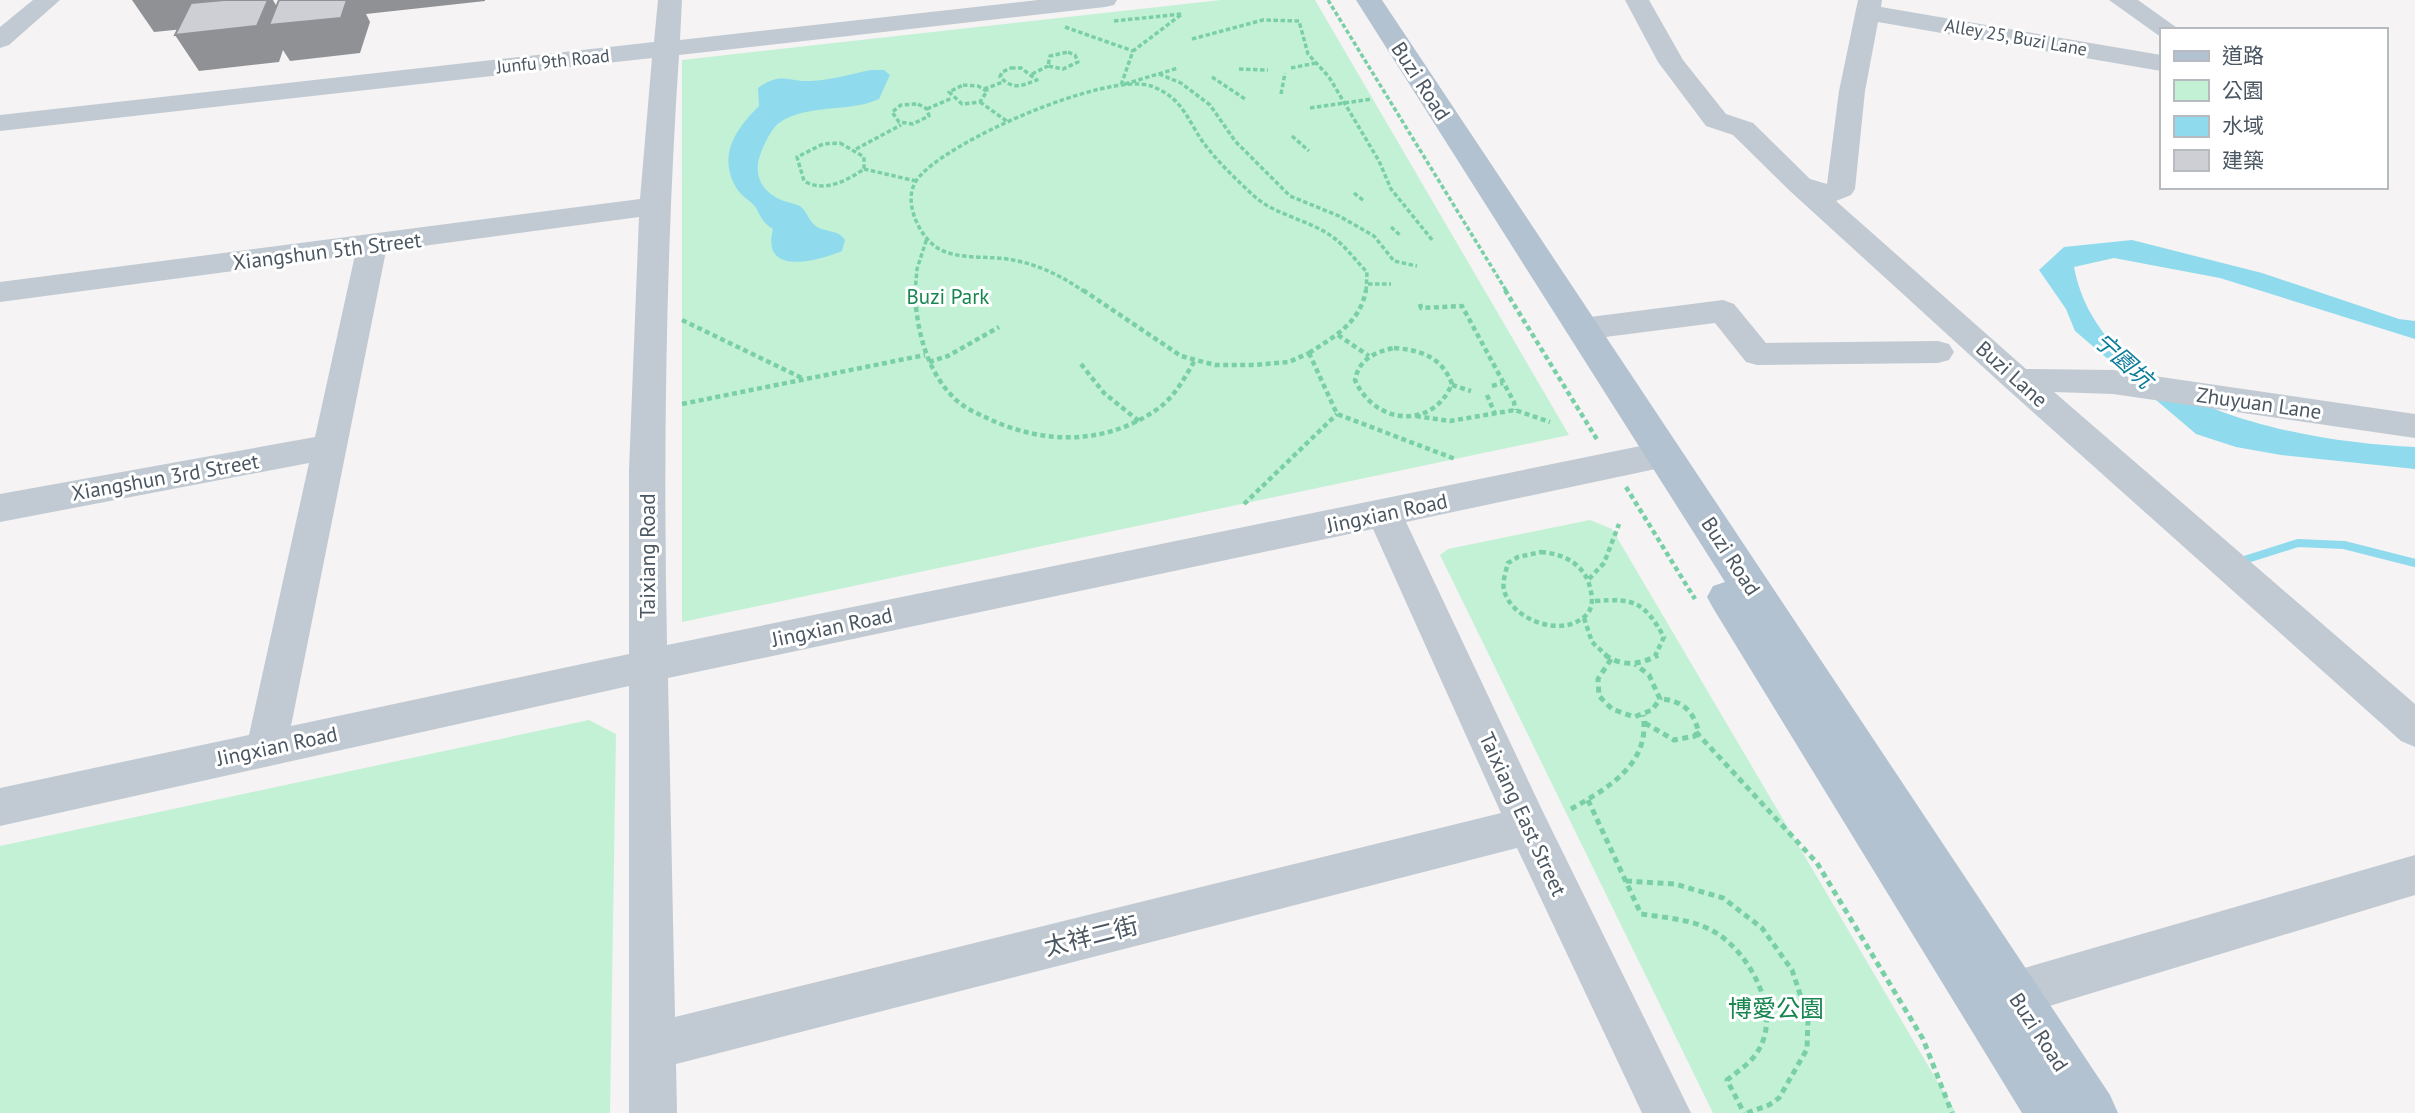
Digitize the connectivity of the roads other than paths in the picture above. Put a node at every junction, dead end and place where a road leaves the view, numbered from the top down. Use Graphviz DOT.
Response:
graph roads {
  1 [pos="670,0"];
  2 [pos="1351,0"];
  3 [pos="1368,0"];
  4 [pos="1637,0"];
  5 [pos="2121,0"];
  6 [pos="53,1"];
  7 [pos="1870,7"];
  8 [pos="1105,11"];
  9 [pos="2164,28"];
  10 [pos="0,40"];
  11 [pos="664,48"];
  12 [pos="2160,63"];
  13 [pos="0,123"];
  14 [pos="1800,184"];
  15 [pos="654,206"];
  16 [pos="372,246"];
  17 [pos="0,292"];
  18 [pos="1582,329"];
  19 [pos="1938,352"];
  20 [pos="2018,380"];
  21 [pos="2415,426"];
  22 [pos="330,447"];
  23 [pos="1639,459"];
  24 [pos="0,508"];
  25 [pos="1384,513"];
  26 [pos="647,666"];
  27 [pos="2415,729"];
  28 [pos="266,749"];
  29 [pos="0,807"];
  30 [pos="1528,826"];
  31 [pos="2415,875"];
  32 [pos="1998,998"];
  33 [pos="653,1046"];
  34 [pos="653,1113"];
  35 [pos="1667,1113"];
  36 [pos="2051,1113"];
  37 [pos="2092,1113"];
  1 -- 11 [label="street, Taixiang Road"];
  2 -- 23 [label="main road, Buzi Road"];
  3 -- 18 [label="main road, Buzi Road"];
  4 -- 14 [label="street, Buzi Lane"];
  5 -- 9 [label="street"];
  6 -- 10 [label="street"];
  7 -- 12 [label="street, Alley 25, Buzi Lane"];
  7 -- 14 [label="street, Alley 25, Buzi Lane"];
  8 -- 11 [label="street, Junfu 9th Road"];
  11 -- 13 [label="street, Junfu 9th Road"];
  11 -- 15 [label="street, Taixiang Road"];
  14 -- 20 [label="street, Buzi Lane"];
  15 -- 16 [label="street, Xiangshun 5th Street"];
  15 -- 26 [label="street, Taixiang Road"];
  16 -- 17 [label="street, Xiangshun 5th Street"];
  16 -- 22 [label="street"];
  18 -- 19 [label="street"];
  18 -- 23 [label="main road, Buzi Road"];
  20 -- 21 [label="street, Zhuyuan Lane"];
  20 -- 27 [label="street, Buzi Lane"];
  22 -- 24 [label="street, Xiangshun 3rd Street"];
  22 -- 28 [label="street"];
  23 -- 25 [label="street, Jingxian Road"];
  23 -- 32 [label="main road, Buzi Road"];
  25 -- 26 [label="street, Jingxian Road"];
  25 -- 30 [label="street, Taixiang East Street"];
  26 -- 28 [label="street, Jingxian Road"];
  26 -- 33 [label="street, Taixiang Road"];
  28 -- 29 [label="street, Jingxian Road"];
  30 -- 33 [label="street, 太祥二街"];
  30 -- 35 [label="street, Taixiang East Street"];
  31 -- 32 [label="street"];
  32 -- 36 [label="main road, Buzi Road"];
  32 -- 37 [label="main road, Buzi Road"];
  33 -- 34 [label="street, Taixiang Road"];
}
